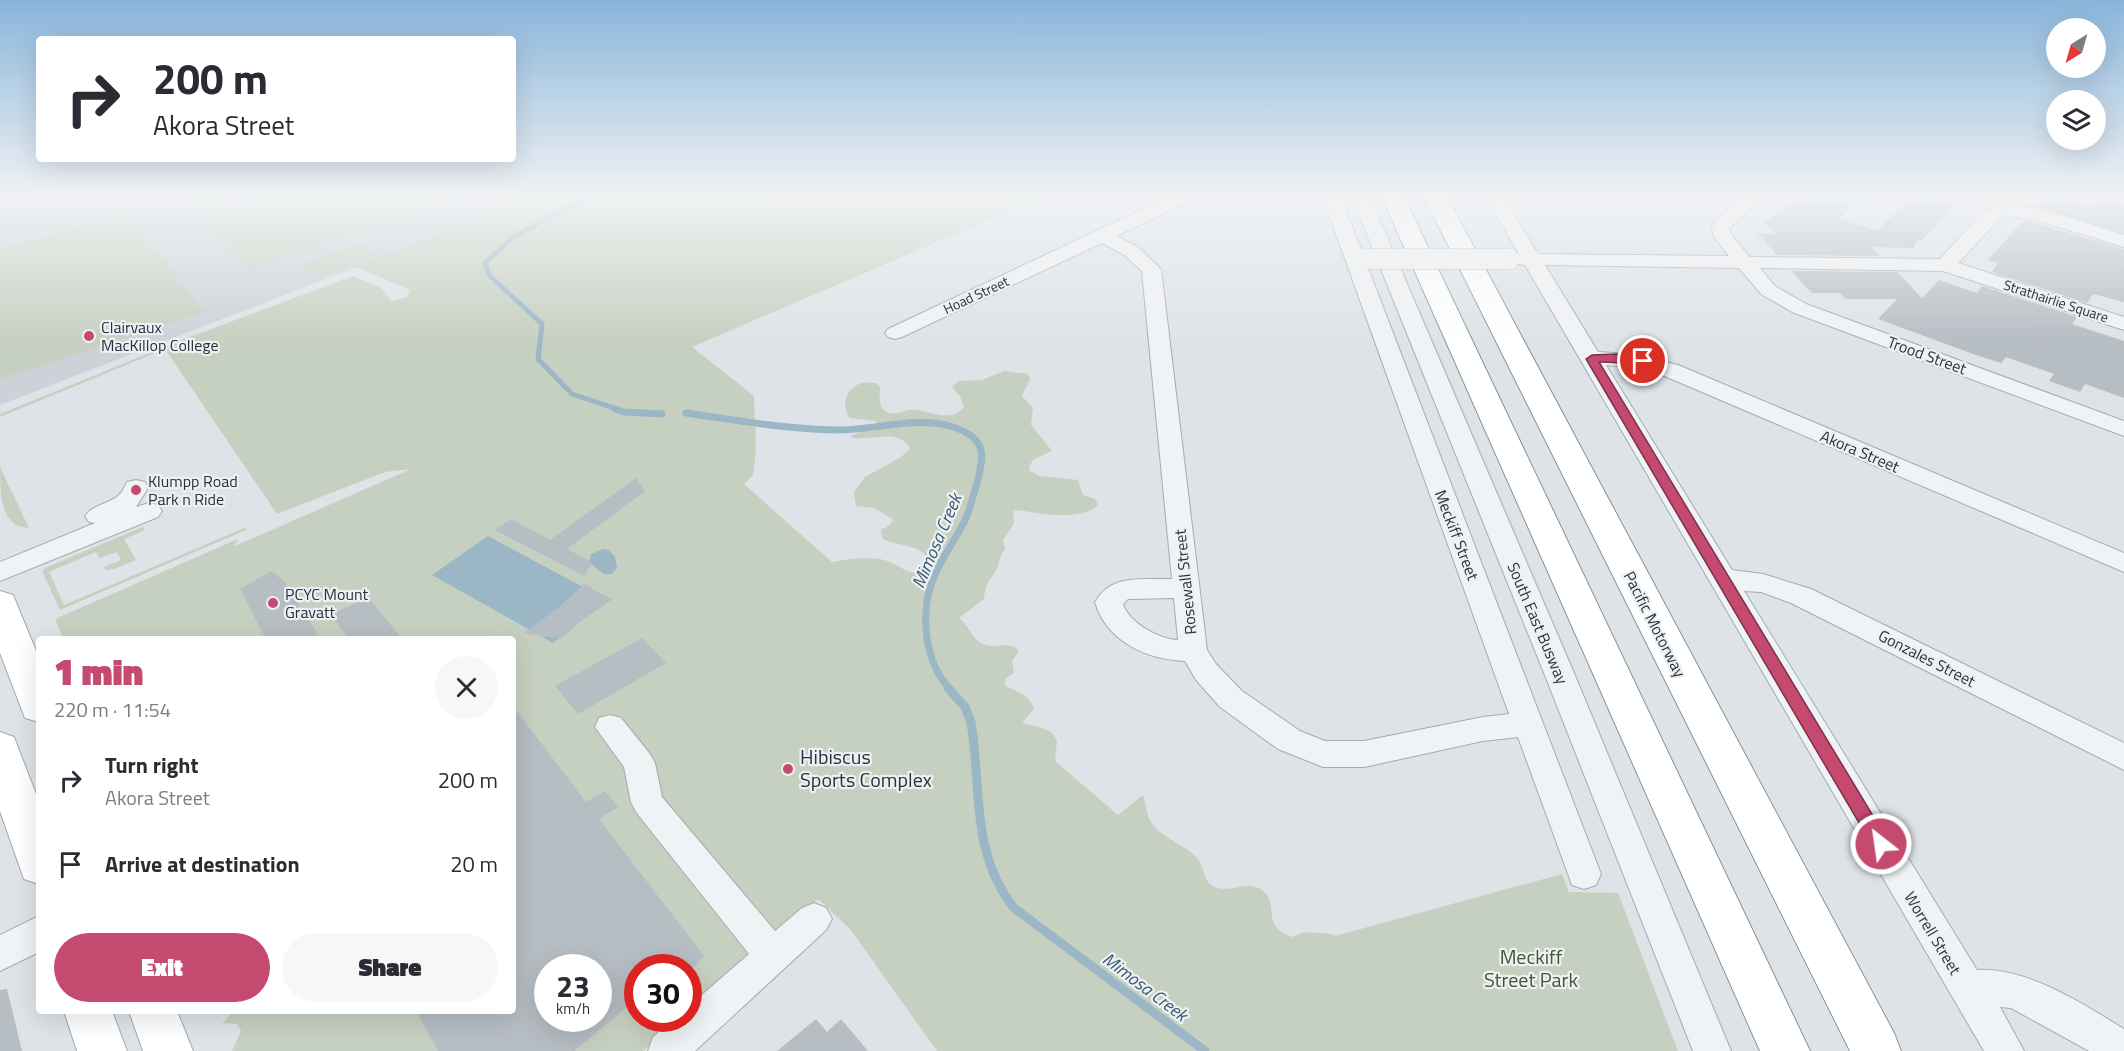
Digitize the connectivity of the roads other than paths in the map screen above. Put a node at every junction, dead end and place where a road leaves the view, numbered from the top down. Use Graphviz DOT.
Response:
graph roads {
  1 [pos="1086,244"];
  2 [pos="1118,244"];
  3 [pos="1353,244"];
  4 [pos="1380,244"];
  5 [pos="1415,244"];
  6 [pos="1459,244"];
  7 [pos="1514,244"];
  8 [pos="1729,244"];
  9 [pos="1965,244"];
  10 [pos="1520,259"];
  11 [pos="1360,260"];
  12 [pos="1743,261"];
  13 [pos="1945,265"];
  14 [pos="2124,324"];
  15 [pos="895,333"];
  16 [pos="1592,359"];
  17 [pos="2124,429"];
  18 [pos="136,488"];
  19 [pos="149,512"];
  20 [pos="0,555"];
  21 [pos="2124,563"];
  22 [pos="0,572"];
  23 [pos="1723,579"];
  24 [pos="1186,588"];
  25 [pos="0,604"];
  26 [pos="1193,651"];
  27 [pos="36,699"];
  28 [pos="1528,724"];
  29 [pos="609,728"];
  30 [pos="0,748"];
  31 [pos="2124,757"];
  32 [pos="36,856"];
  33 [pos="1584,874"];
  34 [pos="814,919"];
  35 [pos="36,935"];
  36 [pos="0,954"];
  37 [pos="773,956"];
  38 [pos="1966,988"];
  39 [pos="89,1014"];
  40 [pos="154,1014"];
  41 [pos="102,1051"];
  42 [pos="168,1051"];
  43 [pos="667,1051"];
  44 [pos="1712,1051"];
  45 [pos="1785,1051"];
  46 [pos="1876,1051"];
  47 [pos="2005,1051"];
  48 [pos="2124,1051"];
  1 -- 15 [label="street, Hoad Street"];
  2 -- 24 [label="street, Rosewall Street"];
  3 -- 11 [label="street, Meckiff Street"];
  4 -- 44 [label="street, South East Busway"];
  5 -- 45 [label="main road"];
  6 -- 46 [label="main road, Pacific Motorway"];
  7 -- 10 [label="street, Worrell Street"];
  8 -- 12 [label="street, Trood Street"];
  9 -- 13 [label="street"];
  10 -- 11 [label="street, Strathairlie Square, bridge"];
  10 -- 12 [label="street, Strathairlie Square"];
  10 -- 16 [label="street, Worrell Street"];
  11 -- 28 [label="street, Meckiff Street"];
  12 -- 13 [label="street, Strathairlie Square"];
  12 -- 17 [label="street, Trood Street"];
  13 -- 14 [label="street, Strathairlie Square"];
  16 -- 21 [label="street, Akora Street"];
  16 -- 23 [label="street, Worrell Street"];
  18 -- 20 [label="street"];
  19 -- 22 [label="street"];
  23 -- 31 [label="street, Gonzales Street"];
  23 -- 38 [label="street, Worrell Street"];
  24 -- 26 [label="street, Rosewall Street"];
  24 -- 26 [label="street"];
  25 -- 27 [label="main road"];
  26 -- 28 [label="street, Rosewall Street"];
  28 -- 33 [label="street, Meckiff Street"];
  29 -- 37 [label="street"];
  30 -- 32 [label="main road"];
  34 -- 37 [label="street"];
  35 -- 36 [label="street"];
  37 -- 43 [label="street"];
  38 -- 47 [label="street, Worrell Street"];
  38 -- 48 [label="street"];
  39 -- 41 [label="main road"];
  40 -- 42 [label="main road"];
}
